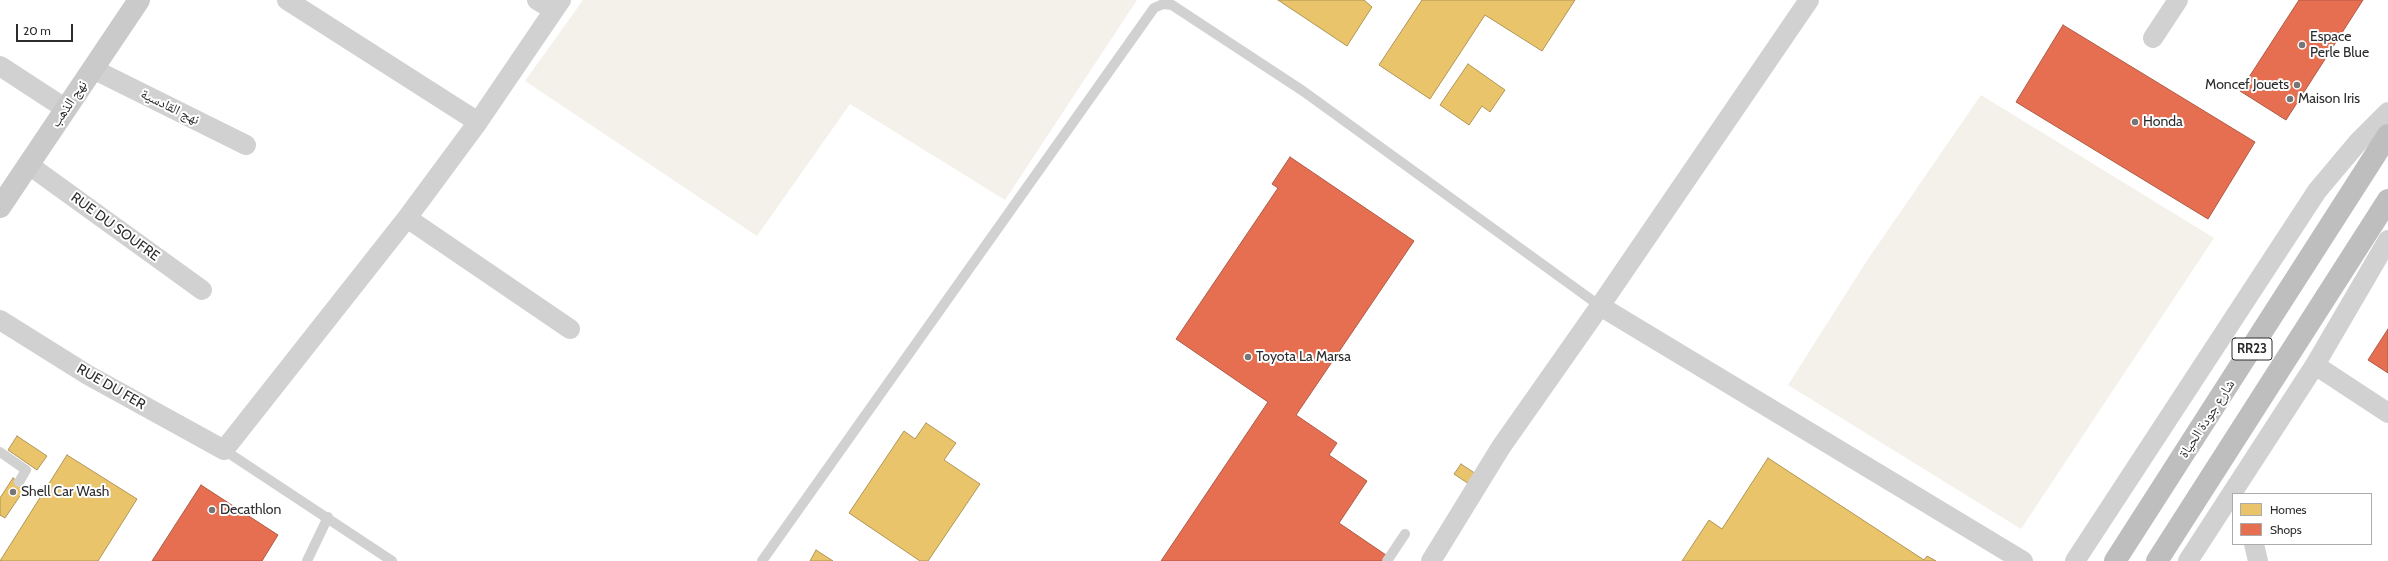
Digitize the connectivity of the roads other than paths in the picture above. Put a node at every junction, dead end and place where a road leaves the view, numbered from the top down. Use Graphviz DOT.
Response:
graph roads {
  1 [pos="139,0"];
  2 [pos="287,0"];
  3 [pos="1809,0"];
  4 [pos="2178,0"];
  5 [pos="1163,2"];
  6 [pos="550,3"];
  7 [pos="2154,38"];
  8 [pos="0,66"];
  9 [pos="93,69"];
  10 [pos="66,109"];
  11 [pos="2388,112"];
  12 [pos="478,122"];
  13 [pos="2388,135"];
  14 [pos="246,145"];
  15 [pos="29,164"];
  16 [pos="2388,200"];
  17 [pos="0,207"];
  18 [pos="406,218"];
  19 [pos="2385,252"];
  20 [pos="202,290"];
  21 [pos="1600,306"];
  22 [pos="0,320"];
  23 [pos="570,329"];
  24 [pos="2315,365"];
  25 [pos="2388,413"];
  26 [pos="224,450"];
  27 [pos="0,452"];
  28 [pos="19,482"];
  29 [pos="2245,486"];
  30 [pos="2232,503"];
  31 [pos="328,517"];
  32 [pos="1404,534"];
  33 [pos="2254,545"];
  34 [pos="307,561"];
  35 [pos="392,561"];
  36 [pos="762,561"];
  37 [pos="1387,561"];
  38 [pos="1431,561"];
  39 [pos="2023,561"];
  40 [pos="2075,561"];
  41 [pos="2115,561"];
  42 [pos="2157,561"];
  43 [pos="2188,561"];
  44 [pos="2258,561"];
  1 -- 9 [label="street, نهج الذهب"];
  2 -- 12 [label="street"];
  3 -- 21 [label="street"];
  4 -- 7 [label="street"];
  5 -- 21 [label="lane"];
  5 -- 36 [label="lane"];
  6 -- 12 [label="street"];
  8 -- 10 [label="street"];
  9 -- 10 [label="street, نهج الذهب"];
  9 -- 14 [label="street, نهج القادسية"];
  10 -- 15 [label="street, نهج الذهب"];
  11 -- 40 [label="street"];
  12 -- 18 [label="street"];
  13 -- 41 [label="highway, شارع جودة الحياة / RR23"];
  15 -- 17 [label="street, نهج الذهب"];
  15 -- 20 [label="street, RUE DU SOUFRE"];
  16 -- 42 [label="highway, RR23"];
  18 -- 23 [label="street"];
  18 -- 26 [label="street"];
  19 -- 24 [label="street"];
  21 -- 38 [label="street"];
  21 -- 39 [label="street"];
  22 -- 26 [label="street, RUE DU FER"];
  24 -- 25 [label="street"];
  24 -- 29 [label="street"];
  26 -- 31 [label="lane"];
  27 -- 28 [label="lane"];
  30 -- 43 [label="street"];
  31 -- 34 [label="lane"];
  31 -- 35 [label="lane"];
  32 -- 37 [label="lane"];
  33 -- 44 [label="street"];
}
